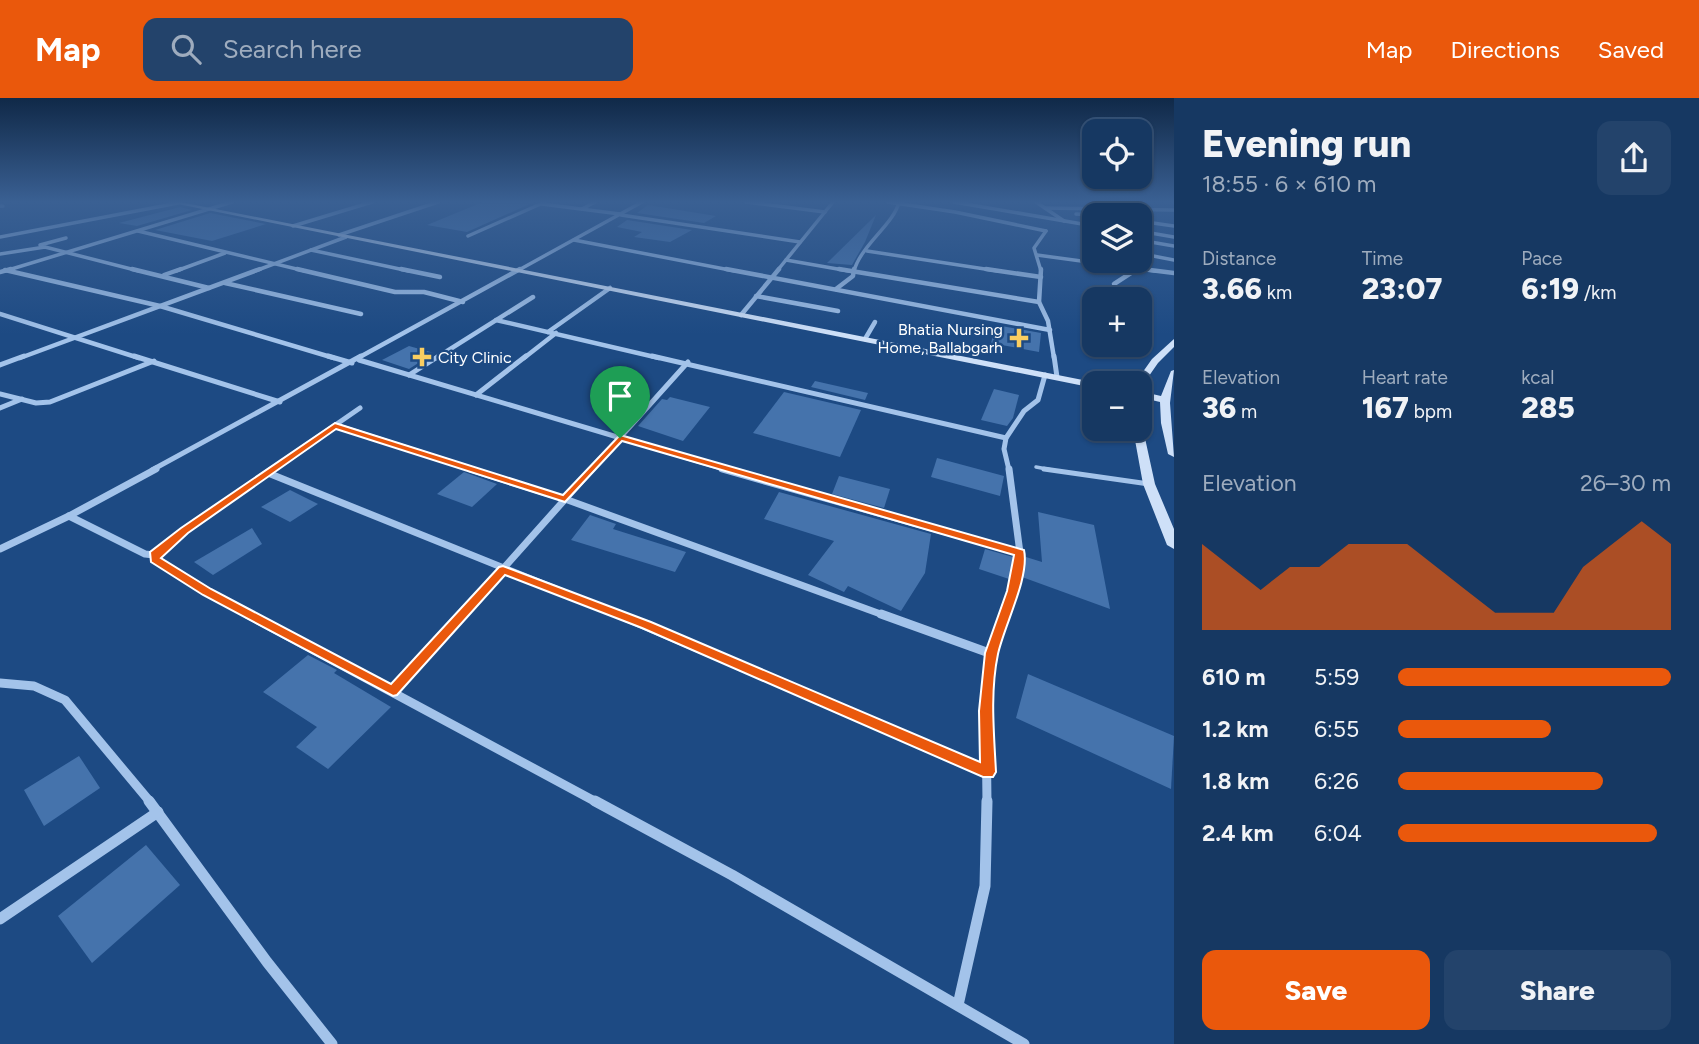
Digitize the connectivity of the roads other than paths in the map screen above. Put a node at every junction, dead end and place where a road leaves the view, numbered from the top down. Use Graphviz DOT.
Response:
graph roads {
  1 [pos="84,246"];
  2 [pos="197,246"];
  3 [pos="320,246"];
  4 [pos="393,246"];
  5 [pos="562,246"];
  6 [pos="607,246"];
  7 [pos="797,246"];
  8 [pos="870,246"];
  9 [pos="1034,246"];
  10 [pos="36,247"];
  11 [pos="311,250"];
  12 [pos="66,251"];
  13 [pos="867,251"];
  14 [pos="225,253"];
  15 [pos="0,254"];
  16 [pos="1037,255"];
  17 [pos="1152,256"];
  18 [pos="786,260"];
  19 [pos="1174,260"];
  20 [pos="1082,261"];
  21 [pos="271,264"];
  22 [pos="1152,270"];
  23 [pos="3,271"];
  24 [pos="517,271"];
  25 [pos="854,272"];
  26 [pos="1130,273"];
  27 [pos="1174,273"];
  28 [pos="164,275"];
  29 [pos="772,276"];
  30 [pos="440,277"];
  31 [pos="1041,277"];
  32 [pos="223,283"];
  33 [pos="1114,284"];
  34 [pos="209,288"];
  35 [pos="610,288"];
  36 [pos="835,289"];
  37 [pos="756,296"];
  38 [pos="533,297"];
  39 [pos="463,302"];
  40 [pos="1039,302"];
  41 [pos="160,306"];
  42 [pos="838,311"];
  43 [pos="0,314"];
  44 [pos="361,314"];
  45 [pos="741,314"];
  46 [pos="496,320"];
  47 [pos="875,322"];
  48 [pos="1050,330"];
  49 [pos="548,332"];
  50 [pos="556,333"];
  51 [pos="76,337"];
  52 [pos="865,339"];
  53 [pos="1173,343"];
  54 [pos="154,361"];
  55 [pos="355,361"];
  56 [pos="688,362"];
  57 [pos="0,365"];
  58 [pos="1148,371"];
  59 [pos="1174,373"];
  60 [pos="409,375"];
  61 [pos="1045,375"];
  62 [pos="1057,377"];
  63 [pos="1082,382"];
  64 [pos="0,394"];
  65 [pos="475,395"];
  66 [pos="1152,397"];
  67 [pos="22,399"];
  68 [pos="1164,400"];
  69 [pos="280,402"];
  70 [pos="0,408"];
  71 [pos="360,408"];
  72 [pos="335,425"];
  73 [pos="620,438"];
  74 [pos="1006,438"];
  75 [pos="1140,441"];
  76 [pos="1174,454"];
  77 [pos="1036,467"];
  78 [pos="268,473"];
  79 [pos="1149,484"];
  80 [pos="565,499"];
  81 [pos="69,516"];
  82 [pos="1174,545"];
  83 [pos="0,549"];
  84 [pos="1020,553"];
  85 [pos="154,555"];
  86 [pos="503,569"];
  87 [pos="992,653"];
  88 [pos="0,683"];
  89 [pos="393,691"];
  90 [pos="988,772"];
  91 [pos="158,812"];
  92 [pos="0,919"];
  93 [pos="958,1005"];
  94 [pos="332,1044"];
  95 [pos="1024,1044"];
  1 -- 12 [label="street"];
  2 -- 14 [label="street"];
  3 -- 11 [label="street"];
  4 -- 24 [label="street"];
  5 -- 24 [label="street"];
  6 -- 29 [label="street"];
  7 -- 18 [label="street"];
  8 -- 13 [label="street"];
  9 -- 16 [label="street"];
  10 -- 12 [label="street"];
  10 -- 15 [label="street"];
  11 -- 21 [label="street"];
  11 -- 30 [label="street"];
  12 -- 23 [label="street"];
  12 -- 28 [label="street"];
  13 -- 25 [label="street"];
  13 -- 31 [label="street"];
  14 -- 21 [label="street"];
  14 -- 28 [label="street"];
  16 -- 20 [label="street"];
  16 -- 31 [label="street"];
  17 -- 19 [label="street"];
  18 -- 25 [label="street"];
  18 -- 29 [label="street"];
  21 -- 32 [label="street"];
  21 -- 39 [label="street"];
  22 -- 27 [label="street"];
  23 -- 41 [label="street"];
  24 -- 35 [label="street"];
  24 -- 39 [label="street"];
  25 -- 36 [label="street"];
  25 -- 40 [label="street"];
  26 -- 33 [label="street"];
  28 -- 34 [label="street"];
  29 -- 36 [label="street"];
  29 -- 37 [label="street"];
  31 -- 40 [label="street"];
  32 -- 34 [label="street"];
  32 -- 44 [label="street"];
  34 -- 41 [label="street"];
  35 -- 45 [label="street"];
  35 -- 49 [label="street"];
  36 -- 48 [label="street"];
  37 -- 42 [label="street"];
  37 -- 45 [label="street"];
  38 -- 46 [label="street"];
  39 -- 55 [label="street"];
  40 -- 48 [label="street"];
  41 -- 51 [label="street"];
  41 -- 55 [label="street"];
  43 -- 51 [label="street"];
  45 -- 52 [label="street"];
  46 -- 49 [label="street"];
  46 -- 60 [label="street"];
  47 -- 52 [label="street"];
  48 -- 62 [label="street"];
  49 -- 50 [label="street"];
  50 -- 56 [label="street"];
  50 -- 65 [label="street"];
  51 -- 54 [label="street"];
  51 -- 57 [label="street"];
  52 -- 61 [label="street"];
  53 -- 58 [label="street"];
  54 -- 67 [label="street"];
  54 -- 69 [label="street"];
  55 -- 60 [label="street"];
  55 -- 69 [label="street"];
  56 -- 73 [label="street"];
  56 -- 74 [label="street"];
  59 -- 68 [label="street"];
  60 -- 65 [label="street"];
  61 -- 62 [label="street"];
  61 -- 74 [label="street"];
  62 -- 63 [label="street"];
  64 -- 67 [label="street"];
  65 -- 73 [label="street"];
  66 -- 68 [label="street"];
  67 -- 70 [label="street"];
  68 -- 76 [label="street"];
  69 -- 81 [label="street"];
  71 -- 72 [label="street"];
  72 -- 78 [label="street"];
  72 -- 80 [label="street"];
  73 -- 80 [label="street"];
  73 -- 84 [label="street"];
  74 -- 84 [label="street"];
  75 -- 79 [label="street"];
  77 -- 79 [label="lane"];
  78 -- 85 [label="street"];
  78 -- 86 [label="street"];
  79 -- 82 [label="street"];
  80 -- 86 [label="street"];
  80 -- 87 [label="street"];
  81 -- 83 [label="street"];
  81 -- 85 [label="street"];
  84 -- 87 [label="street"];
  85 -- 89 [label="street"];
  86 -- 89 [label="street"];
  86 -- 90 [label="street"];
  87 -- 90 [label="street"];
  88 -- 91 [label="street"];
  89 -- 93 [label="street"];
  90 -- 93 [label="street"];
  91 -- 92 [label="street"];
  91 -- 94 [label="street"];
  93 -- 95 [label="street"];
}
